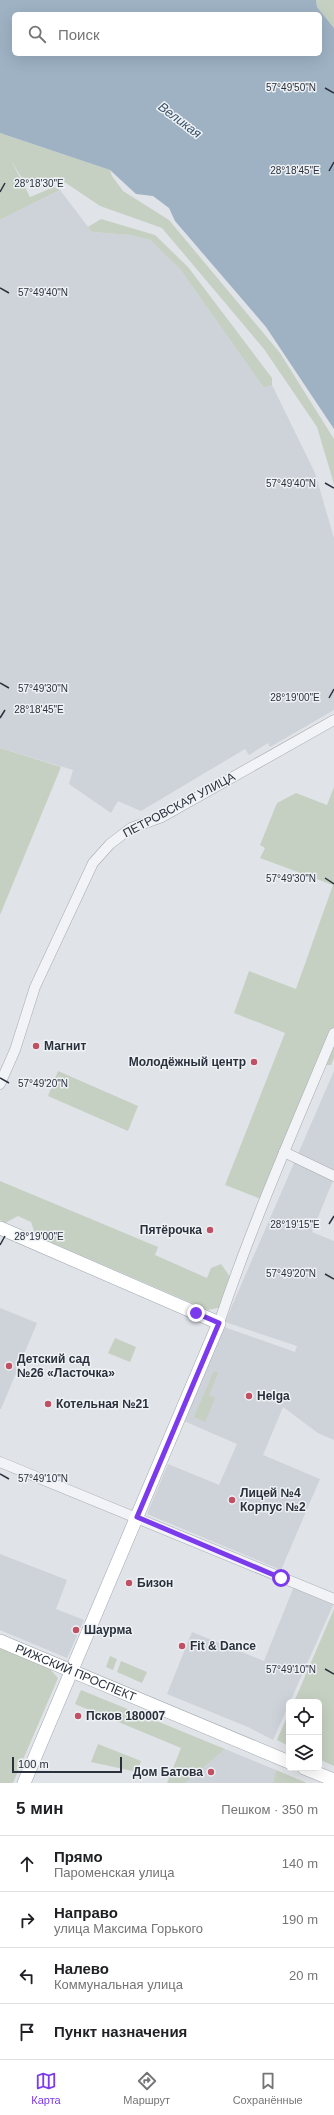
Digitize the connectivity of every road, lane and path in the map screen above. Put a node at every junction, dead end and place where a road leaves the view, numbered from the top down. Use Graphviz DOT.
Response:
graph roads {
  1 [pos="334,720"];
  2 [pos="334,1033"];
  3 [pos="0,1084"];
  4 [pos="284,1152"];
  5 [pos="334,1176"];
  6 [pos="0,1228"];
  7 [pos="219,1323"];
  8 [pos="0,1462"];
  9 [pos="137,1517"];
  10 [pos="334,1599"];
  11 [pos="0,1642"];
  12 [pos="71,1671"];
  13 [pos="286,1761"];
  14 [pos="312,1771"];
  15 [pos="334,1780"];
  16 [pos="24,1783"];
  1 -- 3 [label="street, ПЕТРОВСКАЯ УЛИЦА"];
  2 -- 4 [label="street"];
  4 -- 5 [label="street"];
  4 -- 7 [label="street"];
  6 -- 7 [label="main road"];
  7 -- 9 [label="main road"];
  8 -- 9 [label="street"];
  9 -- 10 [label="street"];
  9 -- 12 [label="main road"];
  11 -- 12 [label="main road, РИЖСКИЙ ПРОСПЕКТ"];
  12 -- 13 [label="main road, РИЖСКИЙ ПРОСПЕКТ"];
  12 -- 16 [label="main road"];
  14 -- 15 [label="main road"];
}
